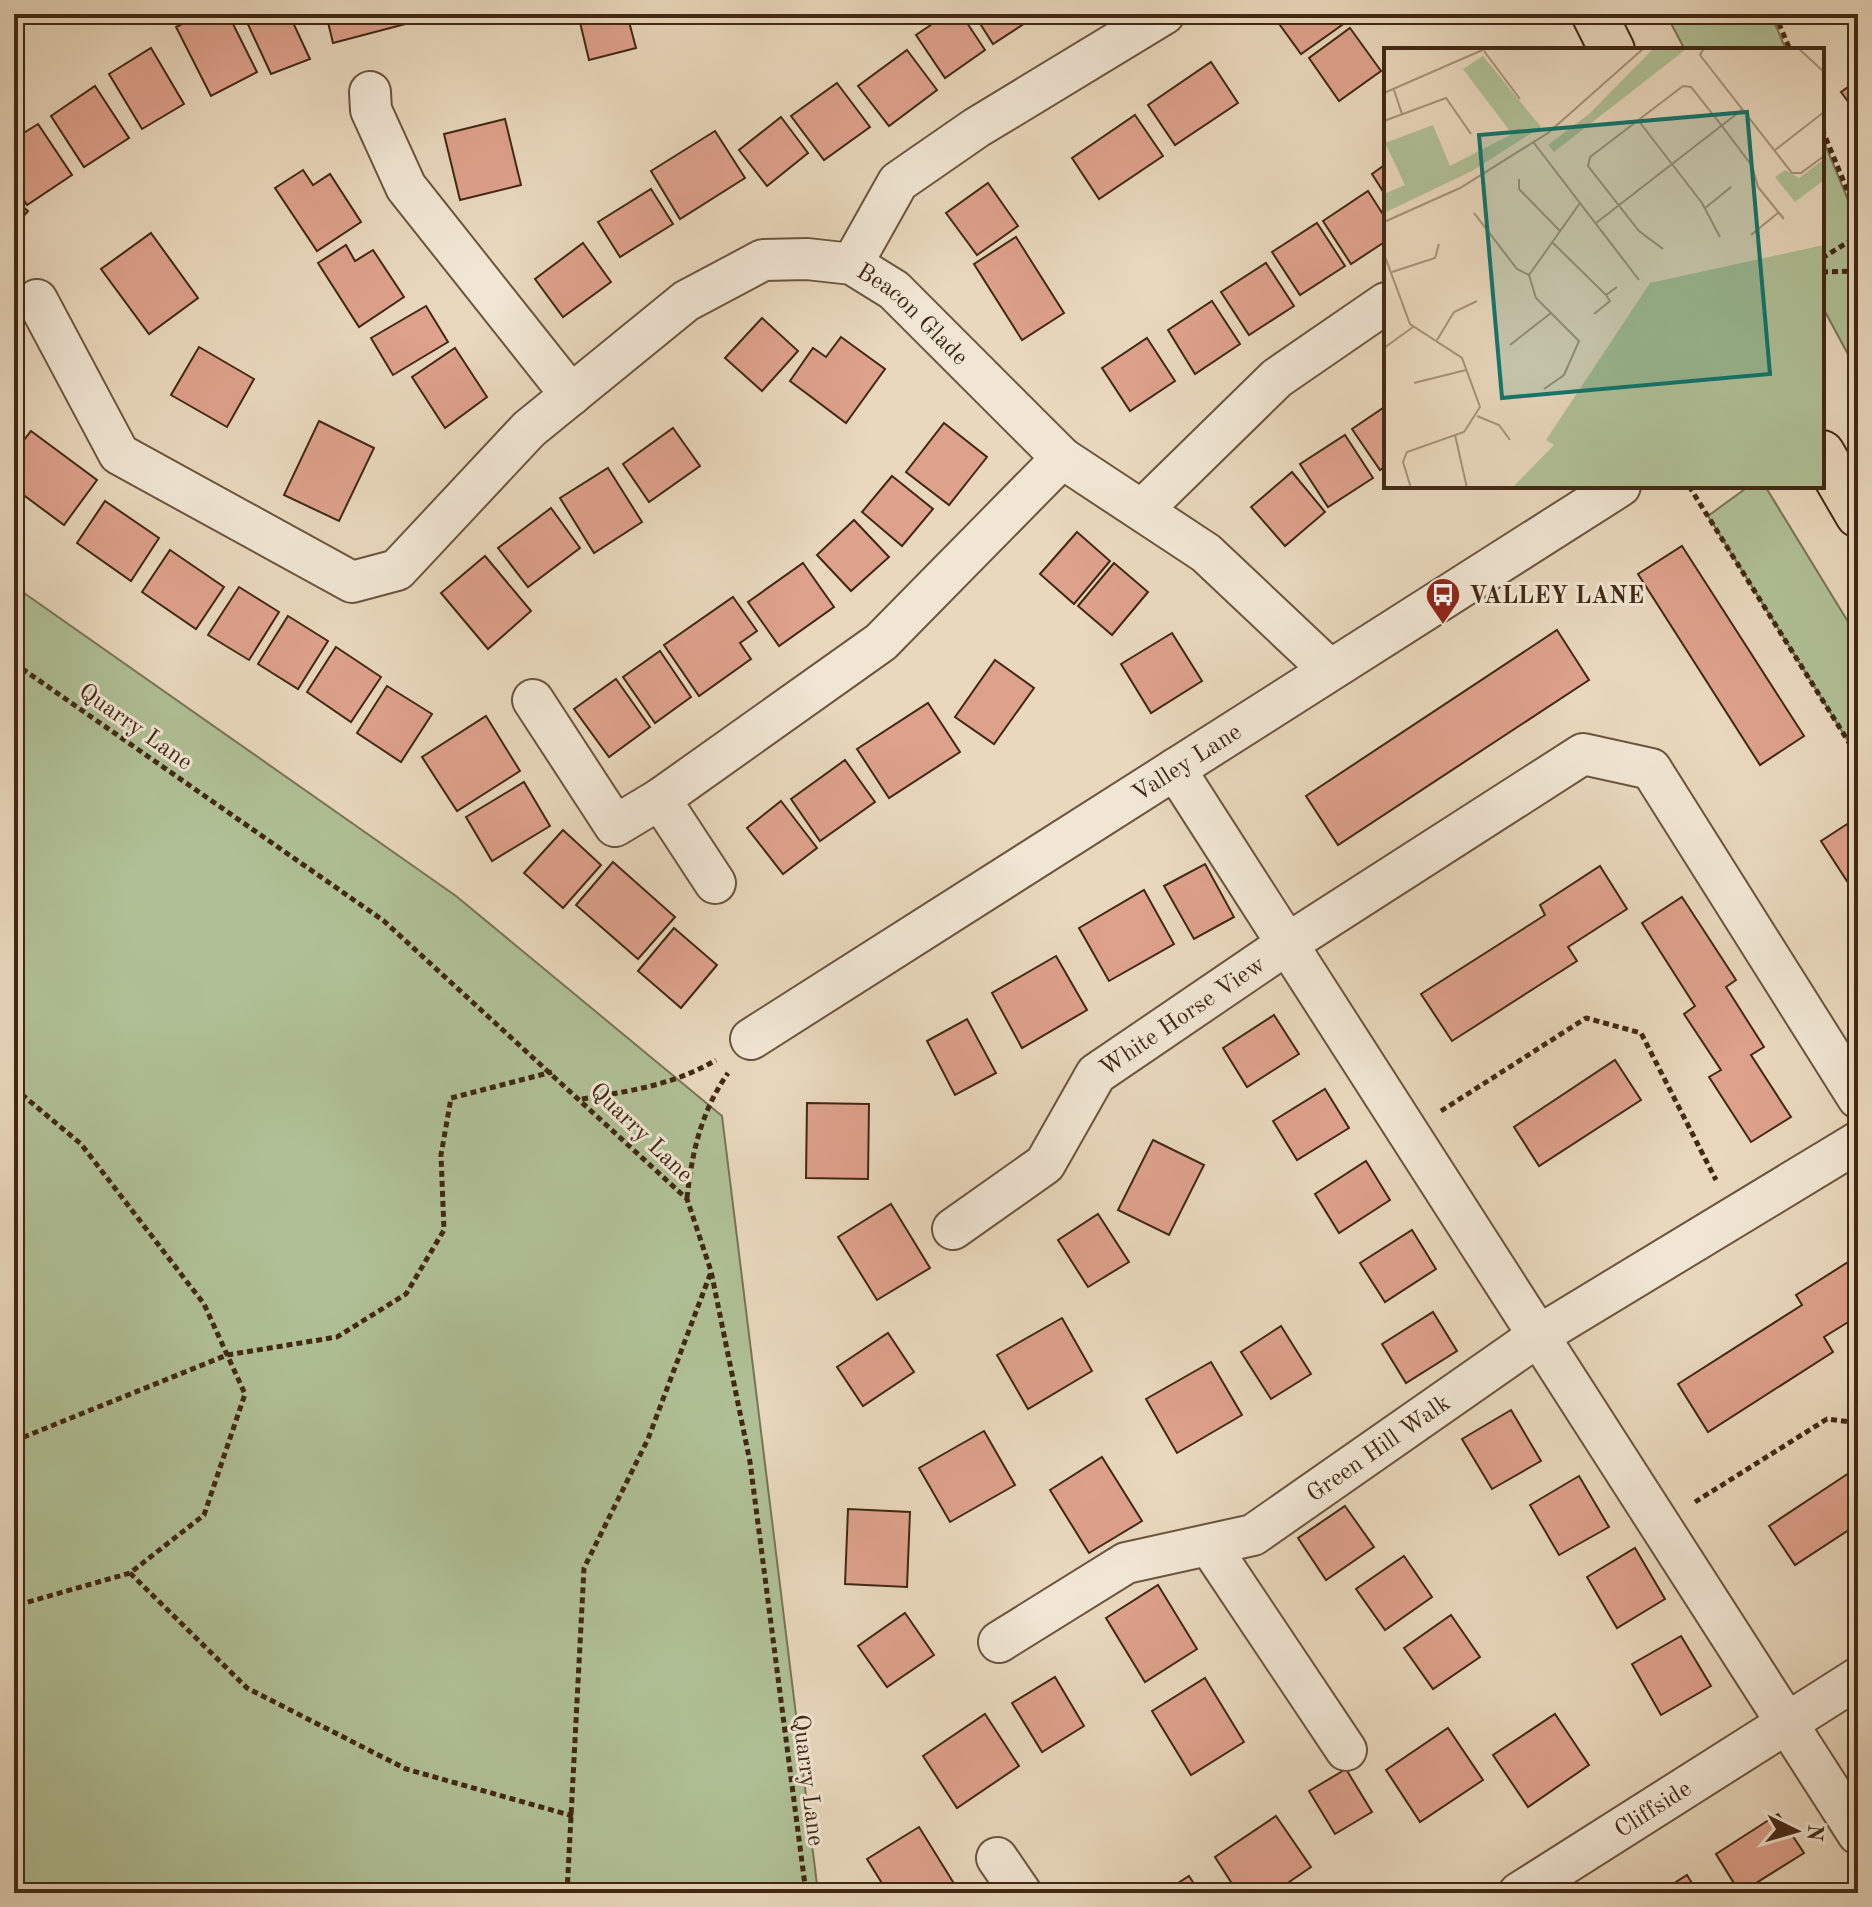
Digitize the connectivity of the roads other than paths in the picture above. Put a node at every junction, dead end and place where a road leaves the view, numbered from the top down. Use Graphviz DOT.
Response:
graph roads {
  1 [pos="1164,14"];
  2 [pos="1594,14"];
  3 [pos="1611,48"];
  4 [pos="370,92"];
  5 [pos="852,264"];
  6 [pos="37,300"];
  7 [pos="1384,304"];
  8 [pos="571,395"];
  9 [pos="1824,456"];
  10 [pos="1062,458"];
  11 [pos="1617,488"];
  12 [pos="1142,510"];
  13 [pos="1858,515"];
  14 [pos="1330,670"];
  15 [pos="533,700"];
  16 [pos="1175,769"];
  17 [pos="660,799"];
  18 [pos="715,883"];
  19 [pos="1287,944"];
  20 [pos="751,1039"];
  21 [pos="1858,1098"];
  22 [pos="1858,1142"];
  23 [pos="953,1229"];
  24 [pos="1538,1336"];
  25 [pos="1209,1545"];
  26 [pos="999,1642"];
  27 [pos="1858,1678"];
  28 [pos="1787,1724"];
  29 [pos="1346,1750"];
  30 [pos="1858,1834"];
  31 [pos="997,1858"];
  32 [pos="1021,1893"];
  33 [pos="1519,1893"];
  1 -- 5 [label="street"];
  2 -- 3 [label="main road"];
  4 -- 8 [label="street"];
  5 -- 8 [label="street, Beacon Glade"];
  5 -- 10 [label="street, Beacon Glade"];
  6 -- 8 [label="street, Beacon Glade"];
  7 -- 12 [label="street"];
  9 -- 13 [label="main road"];
  10 -- 12 [label="street, Beacon Glade"];
  10 -- 17 [label="street"];
  11 -- 14 [label="street, Valley Lane"];
  12 -- 14 [label="street, Beacon Glade"];
  14 -- 16 [label="street, Valley Lane"];
  15 -- 17 [label="street"];
  16 -- 19 [label="street"];
  16 -- 20 [label="street, Valley Lane"];
  17 -- 18 [label="street"];
  19 -- 21 [label="street, White Horse View"];
  19 -- 23 [label="street, White Horse View"];
  19 -- 24 [label="street"];
  22 -- 24 [label="street, Green Hill Walk"];
  24 -- 25 [label="street, Green Hill Walk"];
  24 -- 28 [label="street"];
  25 -- 26 [label="street, Green Hill Walk"];
  25 -- 29 [label="street"];
  27 -- 28 [label="street, Cliffside"];
  28 -- 30 [label="street"];
  28 -- 33 [label="street, Cliffside"];
  31 -- 32 [label="street"];
}
